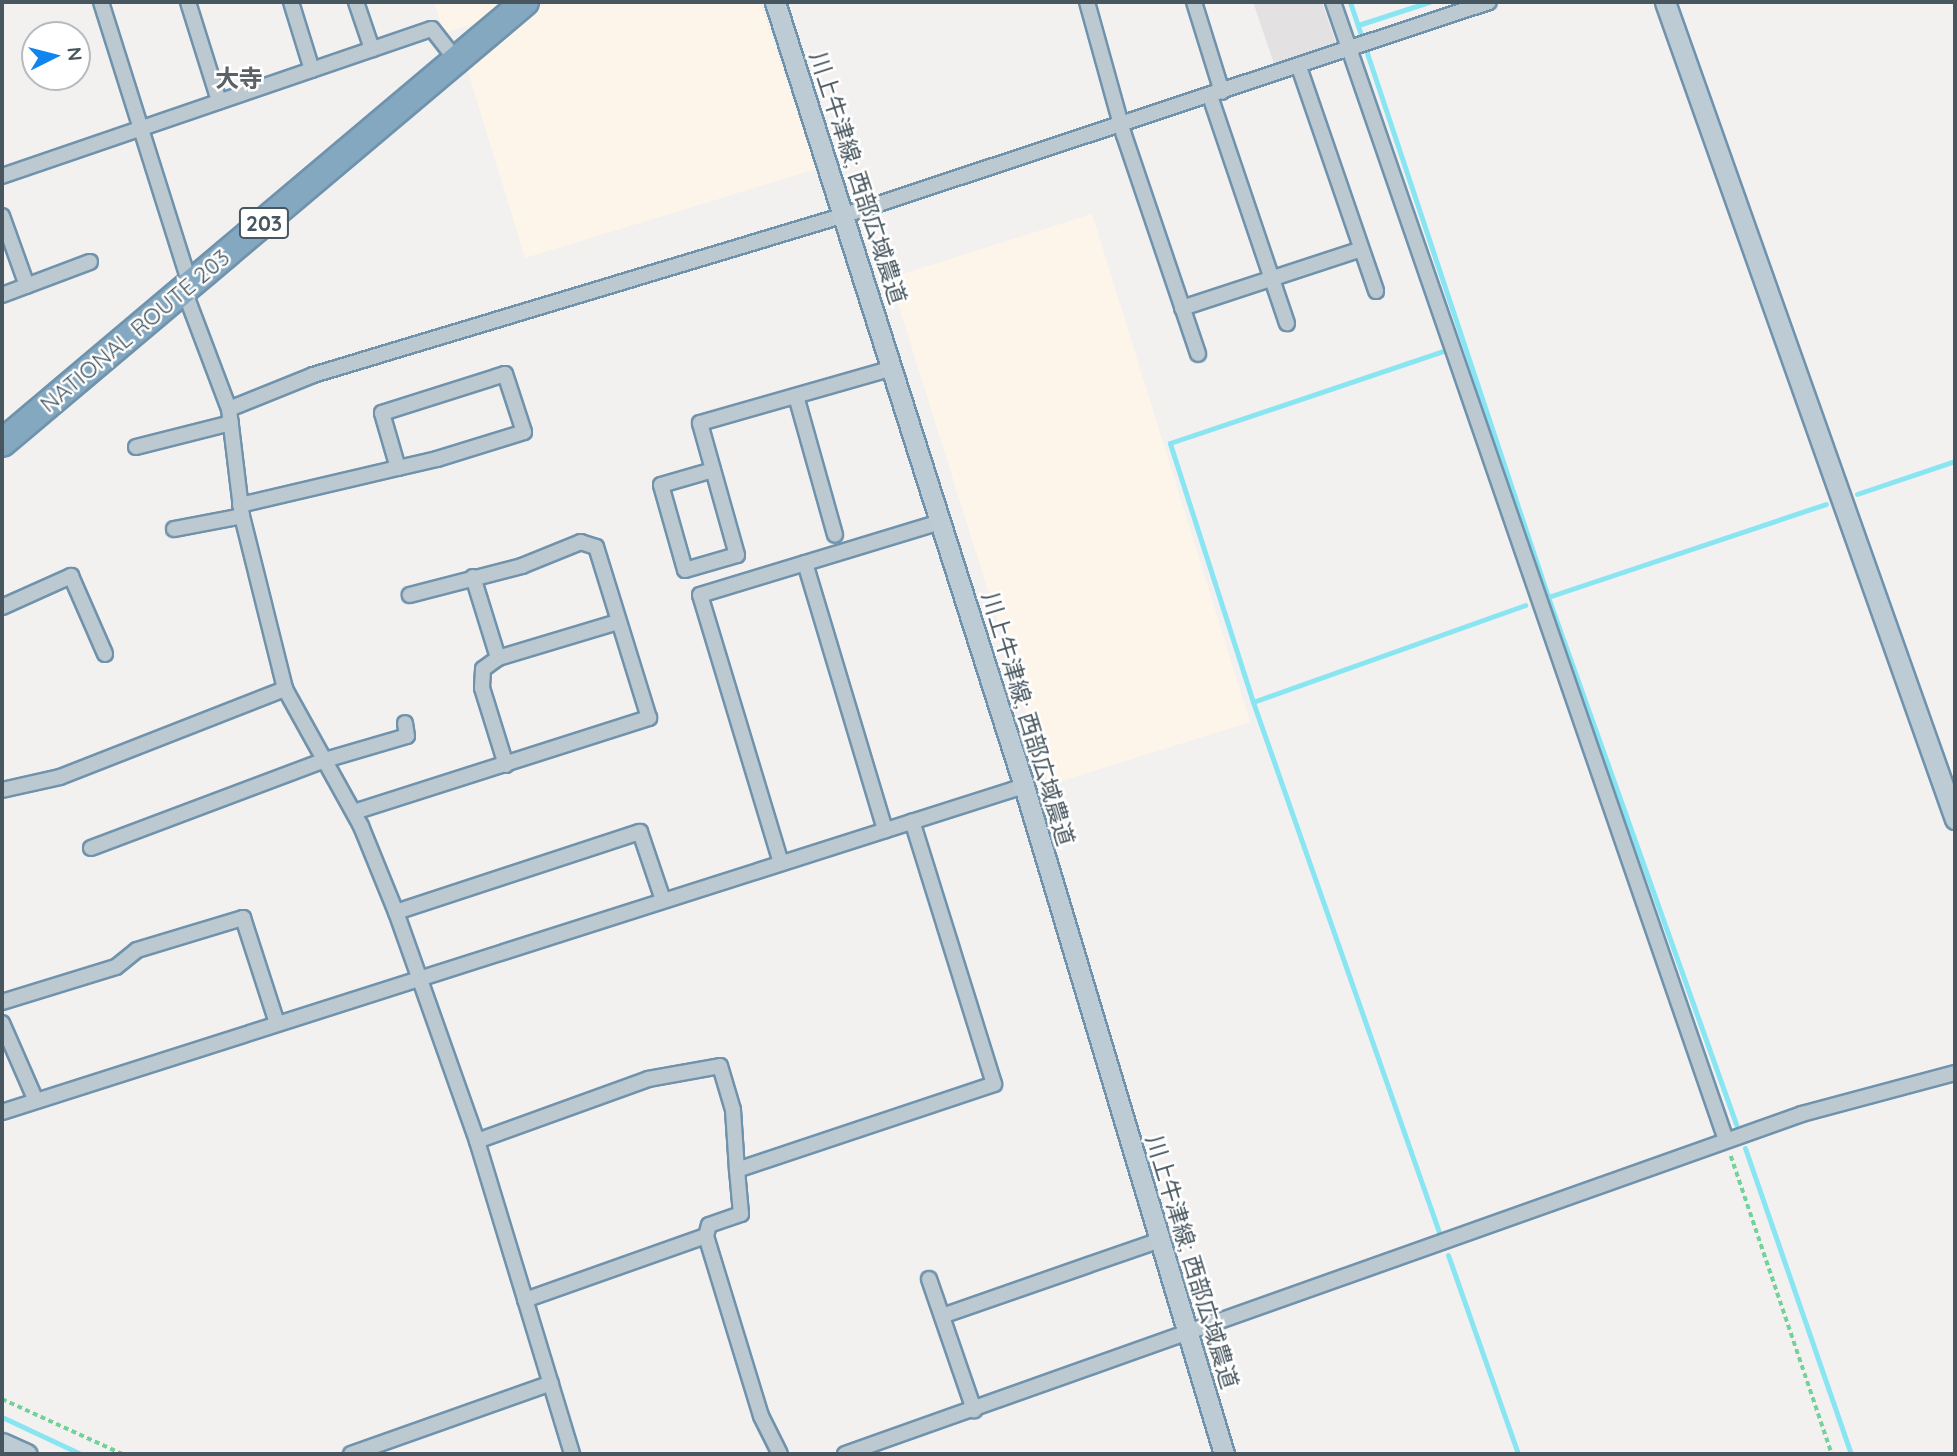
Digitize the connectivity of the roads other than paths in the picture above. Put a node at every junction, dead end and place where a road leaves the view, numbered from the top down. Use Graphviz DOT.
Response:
graph roads {
  1 [pos="101,2"];
  2 [pos="188,2"];
  3 [pos="291,2"];
  4 [pos="356,2"];
  5 [pos="525,2"];
  6 [pos="775,2"];
  7 [pos="1087,2"];
  8 [pos="1194,2"];
  9 [pos="1333,2"];
  10 [pos="1489,2"];
  11 [pos="1665,2"];
  12 [pos="372,49"];
  13 [pos="1350,50"];
  14 [pos="456,61"];
  15 [pos="1299,67"];
  16 [pos="312,70"];
  17 [pos="1216,94"];
  18 [pos="219,101"];
  19 [pos="1124,125"];
  20 [pos="141,127"];
  21 [pos="2,176"];
  22 [pos="845,215"];
  23 [pos="2,216"];
  24 [pos="1361,249"];
  25 [pos="90,262"];
  26 [pos="1272,279"];
  27 [pos="190,285"];
  28 [pos="27,286"];
  29 [pos="1376,291"];
  30 [pos="2,295"];
  31 [pos="1182,308"];
  32 [pos="1287,323"];
  33 [pos="1198,354"];
  34 [pos="893,368"];
  35 [pos="796,396"];
  36 [pos="230,416"];
  37 [pos="3,434"];
  38 [pos="136,447"];
  39 [pos="398,468"];
  40 [pos="713,470"];
  41 [pos="241,510"];
  42 [pos="941,522"];
  43 [pos="174,529"];
  44 [pos="835,535"];
  45 [pos="805,563"];
  46 [pos="473,577"];
  47 [pos="410,595"];
  48 [pos="2,607"];
  49 [pos="618,622"];
  50 [pos="106,654"];
  51 [pos="498,658"];
  52 [pos="285,689"];
  53 [pos="405,723"];
  54 [pos="325,760"];
  55 [pos="506,765"];
  56 [pos="1024,786"];
  57 [pos="2,790"];
  58 [pos="354,812"];
  59 [pos="1955,819"];
  60 [pos="912,821"];
  61 [pos="885,830"];
  62 [pos="91,848"];
  63 [pos="781,863"];
  64 [pos="663,900"];
  65 [pos="396,912"];
  66 [pos="419,977"];
  67 [pos="2,1002"];
  68 [pos="3,1020"];
  69 [pos="277,1023"];
  70 [pos="1955,1073"];
  71 [pos="36,1101"];
  72 [pos="2,1112"];
  73 [pos="1726,1140"];
  74 [pos="477,1142"];
  75 [pos="737,1170"];
  76 [pos="706,1236"];
  77 [pos="1160,1240"];
  78 [pos="929,1279"];
  79 [pos="526,1300"];
  80 [pos="942,1316"];
  81 [pos="1188,1333"];
  82 [pos="551,1383"];
  83 [pos="974,1410"];
  84 [pos="2,1443"];
  85 [pos="27,1454"];
  86 [pos="351,1454"];
  87 [pos="572,1454"];
  88 [pos="780,1454"];
  89 [pos="845,1454"];
  90 [pos="1224,1454"];
  1 -- 20 [label="street"];
  2 -- 18 [label="street"];
  3 -- 16 [label="street"];
  4 -- 12 [label="street"];
  5 -- 14 [label="highway, NATIONAL ROUTE 203 / 203"];
  6 -- 22 [label="main road, 川上牛津線; 西部広域農道"];
  7 -- 19 [label="street"];
  8 -- 17 [label="street"];
  9 -- 13 [label="street"];
  10 -- 13 [label="street"];
  11 -- 59 [label="main road"];
  12 -- 14 [label="street"];
  12 -- 16 [label="street"];
  13 -- 15 [label="street"];
  13 -- 73 [label="street"];
  14 -- 27 [label="highway, NATIONAL ROUTE 203 / 203"];
  15 -- 17 [label="street"];
  15 -- 24 [label="street"];
  16 -- 18 [label="street"];
  17 -- 19 [label="street"];
  17 -- 26 [label="street"];
  18 -- 20 [label="street"];
  19 -- 22 [label="street"];
  19 -- 31 [label="street"];
  20 -- 21 [label="street"];
  20 -- 27 [label="street"];
  22 -- 34 [label="main road, 川上牛津線; 西部広域農道"];
  22 -- 36 [label="street"];
  23 -- 28 [label="street"];
  24 -- 26 [label="street"];
  24 -- 29 [label="street"];
  25 -- 28 [label="street"];
  26 -- 31 [label="street"];
  26 -- 32 [label="street"];
  27 -- 36 [label="street"];
  27 -- 37 [label="highway, NATIONAL ROUTE 203 / 203"];
  28 -- 30 [label="street"];
  31 -- 33 [label="street"];
  34 -- 35 [label="street"];
  34 -- 42 [label="main road, 川上牛津線; 西部広域農道"];
  35 -- 40 [label="street"];
  35 -- 44 [label="street"];
  36 -- 38 [label="street"];
  36 -- 41 [label="street"];
  39 -- 39 [label="street"];
  39 -- 41 [label="street"];
  40 -- 40 [label="street"];
  41 -- 43 [label="street"];
  41 -- 52 [label="street"];
  42 -- 45 [label="street"];
  42 -- 56 [label="main road, 川上牛津線; 西部広域農道"];
  45 -- 61 [label="street"];
  45 -- 63 [label="street"];
  46 -- 47 [label="street"];
  46 -- 49 [label="street"];
  46 -- 51 [label="street"];
  48 -- 50 [label="street"];
  49 -- 51 [label="street"];
  49 -- 55 [label="street"];
  51 -- 55 [label="street"];
  52 -- 54 [label="street"];
  52 -- 57 [label="street"];
  53 -- 54 [label="street"];
  54 -- 58 [label="street"];
  54 -- 62 [label="street"];
  55 -- 58 [label="street"];
  56 -- 60 [label="street"];
  56 -- 77 [label="main road, 川上牛津線; 西部広域農道"];
  58 -- 65 [label="street"];
  60 -- 61 [label="street"];
  60 -- 75 [label="street"];
  61 -- 63 [label="street"];
  63 -- 64 [label="street"];
  64 -- 65 [label="street"];
  64 -- 66 [label="street"];
  65 -- 66 [label="street"];
  66 -- 69 [label="street"];
  66 -- 74 [label="street"];
  67 -- 69 [label="street"];
  68 -- 71 [label="street"];
  69 -- 71 [label="street"];
  70 -- 73 [label="street"];
  71 -- 72 [label="street"];
  73 -- 81 [label="street"];
  74 -- 75 [label="street"];
  74 -- 79 [label="street"];
  75 -- 76 [label="street"];
  76 -- 79 [label="street"];
  76 -- 88 [label="street"];
  77 -- 80 [label="street"];
  77 -- 81 [label="main road, 川上牛津線; 西部広域農道"];
  78 -- 80 [label="street"];
  79 -- 82 [label="street"];
  80 -- 83 [label="street"];
  81 -- 83 [label="street"];
  81 -- 90 [label="main road, 川上牛津線; 西部広域農道"];
  82 -- 86 [label="street"];
  82 -- 87 [label="street"];
  83 -- 89 [label="street"];
  84 -- 85 [label="main road"];
}
